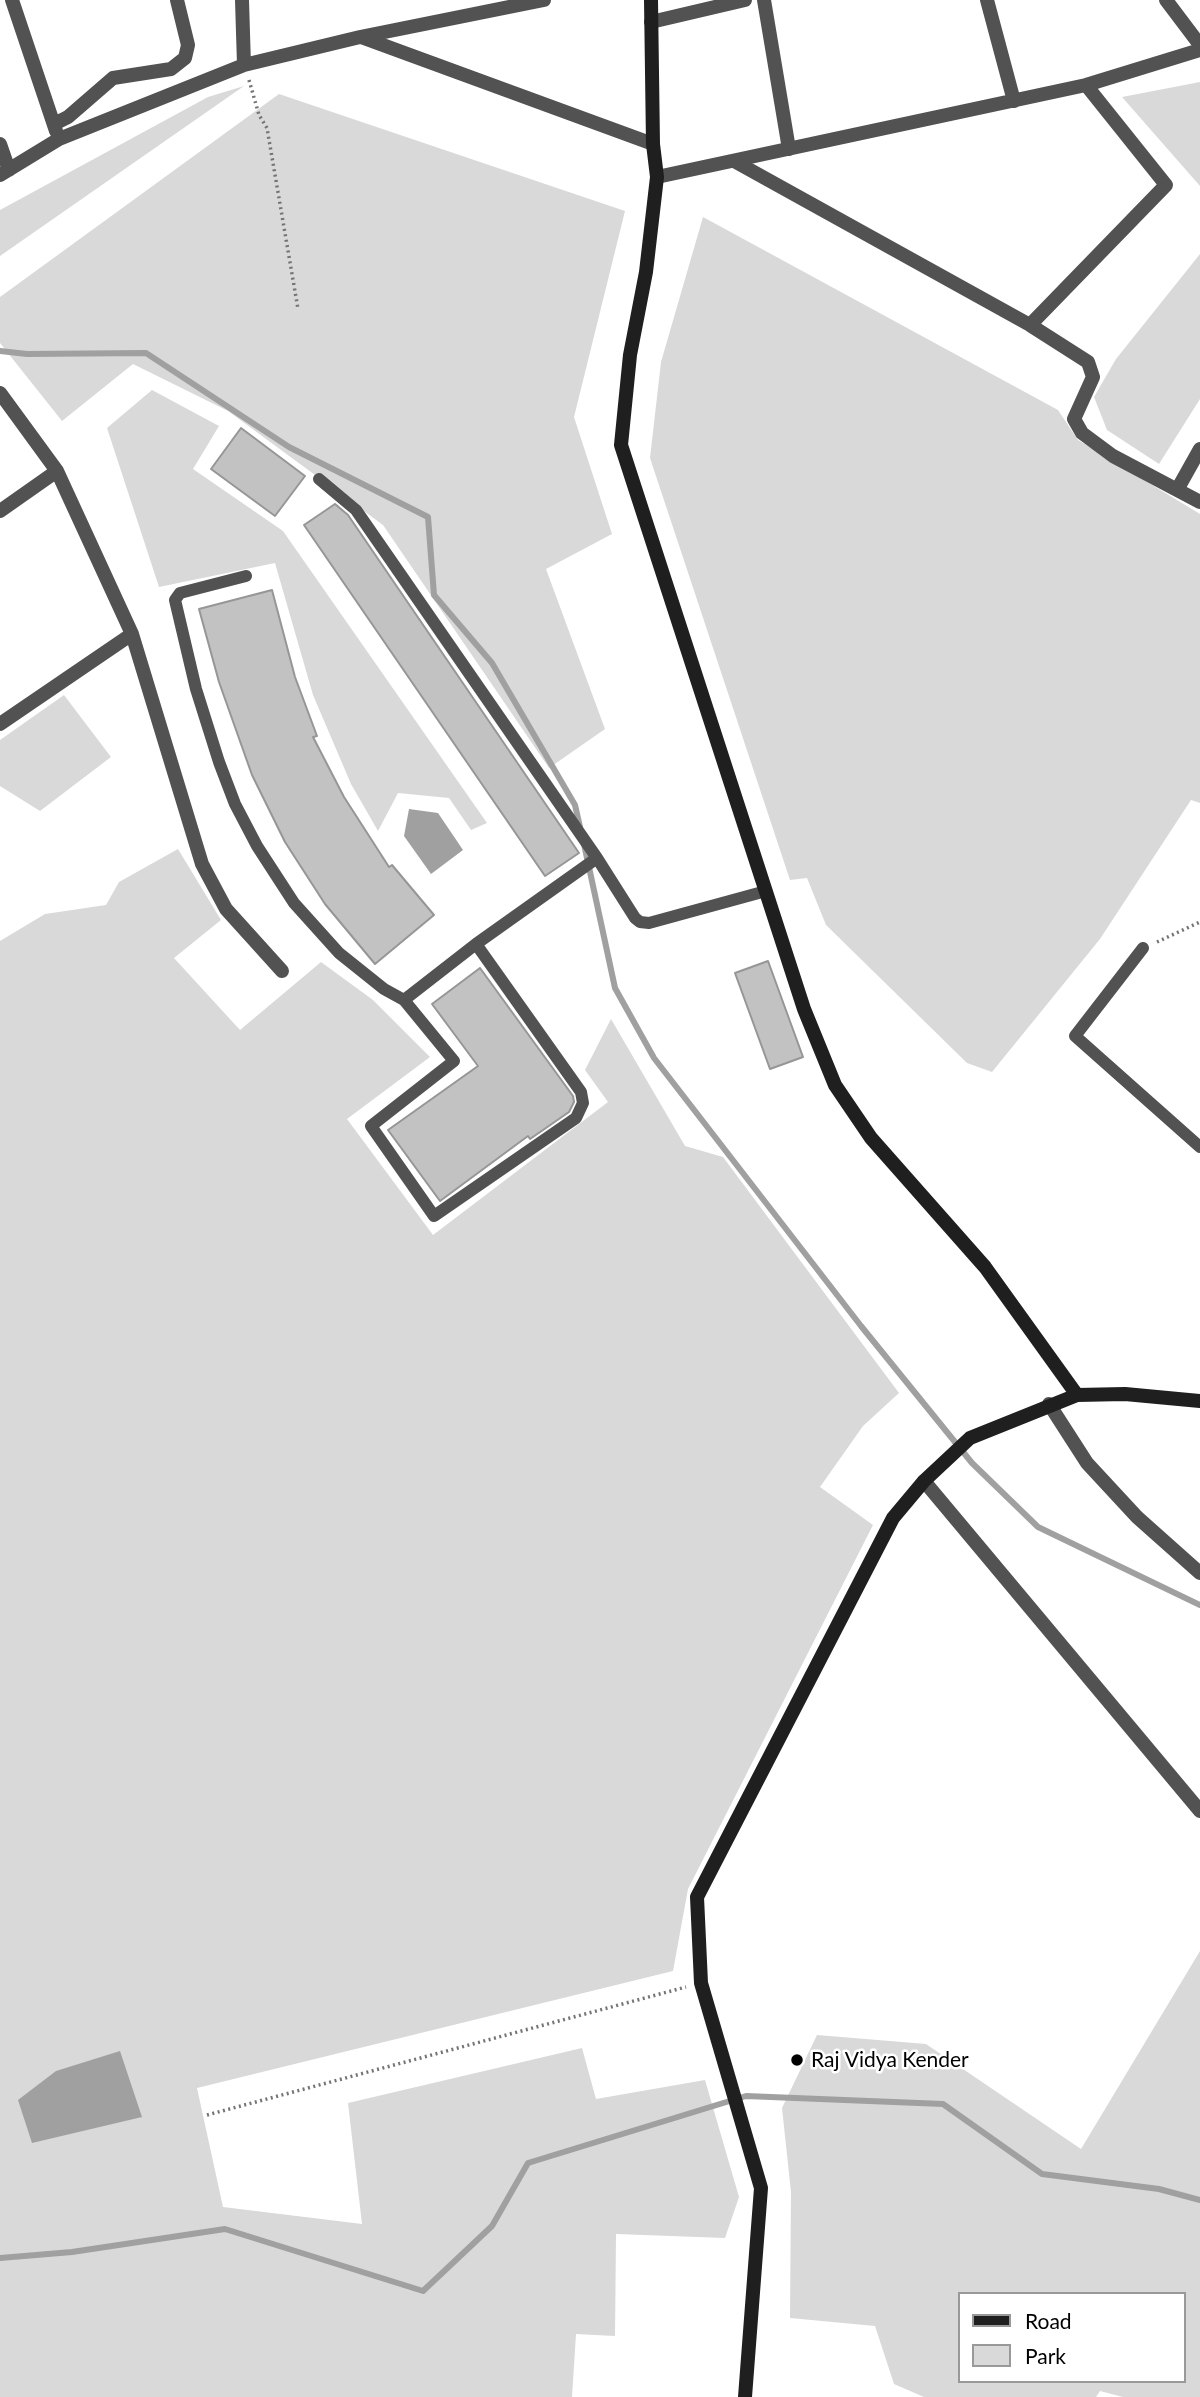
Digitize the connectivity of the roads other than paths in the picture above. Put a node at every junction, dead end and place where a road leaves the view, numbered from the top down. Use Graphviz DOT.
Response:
graph roads {
  1 [pos="12,0"];
  2 [pos="177,0"];
  3 [pos="242,0"];
  4 [pos="544,0"];
  5 [pos="651,0"];
  6 [pos="746,0"];
  7 [pos="764,0"];
  8 [pos="987,0"];
  9 [pos="1166,0"];
  10 [pos="496,5"];
  11 [pos="651,22"];
  12 [pos="360,37"];
  13 [pos="1200,48"];
  14 [pos="244,65"];
  15 [pos="1086,85"];
  16 [pos="1014,100"];
  17 [pos="54,124"];
  18 [pos="59,139"];
  19 [pos="0,144"];
  20 [pos="653,144"];
  21 [pos="789,149"];
  22 [pos="734,161"];
  23 [pos="4,172"];
  24 [pos="657,177"];
  25 [pos="1030,325"];
  26 [pos="0,393"];
  27 [pos="1200,449"];
  28 [pos="57,471"];
  29 [pos="319,479"];
  30 [pos="1177,490"];
  31 [pos="1200,502"];
  32 [pos="0,511"];
  33 [pos="246,576"];
  34 [pos="132,634"];
  35 [pos="0,724"];
  36 [pos="597,858"];
  37 [pos="766,891"];
  38 [pos="476,944"];
  39 [pos="1143,948"];
  40 [pos="282,971"];
  41 [pos="404,1000"];
  42 [pos="1200,1147"];
  43 [pos="1077,1395"];
  44 [pos="1200,1401"];
  45 [pos="1049,1404"];
  46 [pos="924,1481"];
  47 [pos="1200,1573"];
  48 [pos="1200,1811"];
  49 [pos="745,2397"];
  1 -- 17 [label="street"];
  2 -- 17 [label="street"];
  3 -- 14 [label="street"];
  4 -- 10 [label="street"];
  5 -- 11 [label="street"];
  6 -- 11 [label="street"];
  7 -- 21 [label="street"];
  8 -- 16 [label="street"];
  9 -- 13 [label="street"];
  10 -- 12 [label="street"];
  11 -- 20 [label="street"];
  12 -- 14 [label="street"];
  12 -- 20 [label="street"];
  13 -- 15 [label="street"];
  14 -- 18 [label="street"];
  15 -- 16 [label="street"];
  15 -- 25 [label="street"];
  16 -- 21 [label="street"];
  17 -- 18 [label="street"];
  18 -- 23 [label="street"];
  19 -- 23 [label="street"];
  20 -- 24 [label="street"];
  21 -- 22 [label="street"];
  22 -- 24 [label="street"];
  22 -- 25 [label="street"];
  24 -- 37 [label="street"];
  25 -- 30 [label="street"];
  26 -- 28 [label="street"];
  27 -- 30 [label="street"];
  28 -- 32 [label="street"];
  28 -- 34 [label="street"];
  29 -- 36 [label="lane"];
  30 -- 31 [label="street"];
  33 -- 41 [label="lane"];
  34 -- 35 [label="street"];
  34 -- 40 [label="street"];
  36 -- 37 [label="lane"];
  36 -- 38 [label="lane"];
  37 -- 43 [label="street"];
  38 -- 41 [label="lane"];
  38 -- 41 [label="lane"];
  39 -- 42 [label="lane"];
  43 -- 44 [label="street"];
  43 -- 45 [label="street"];
  45 -- 46 [label="street"];
  45 -- 47 [label="street"];
  46 -- 48 [label="street"];
  46 -- 49 [label="street"];
}
